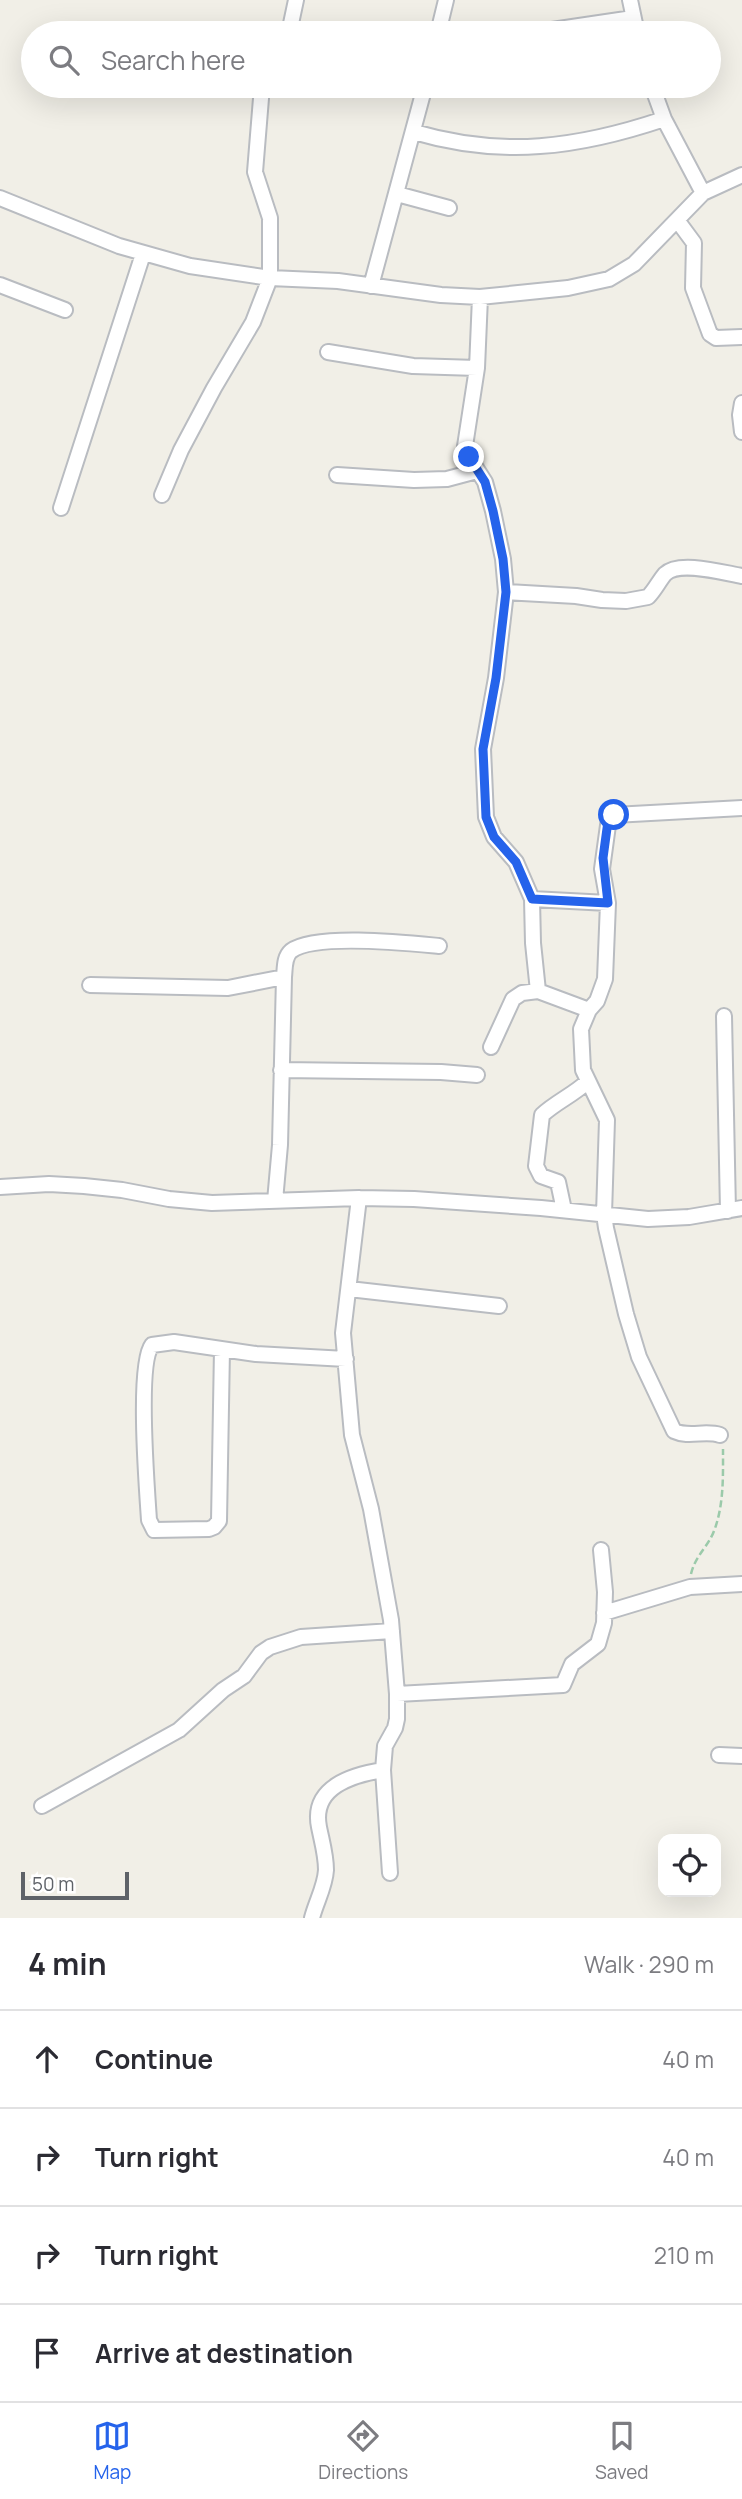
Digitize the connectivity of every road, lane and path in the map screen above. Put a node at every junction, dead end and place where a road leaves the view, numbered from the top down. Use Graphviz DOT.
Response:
graph roads {
  1 [pos="296,0"];
  2 [pos="446,0"];
  3 [pos="630,0"];
  4 [pos="633,18"];
  5 [pos="292,21"];
  6 [pos="441,21"];
  7 [pos="613,21"];
  8 [pos="634,21"];
  9 [pos="261,98"];
  10 [pos="422,98"];
  11 [pos="656,98"];
  12 [pos="664,119"];
  13 [pos="414,132"];
  14 [pos="742,175"];
  15 [pos="703,193"];
  16 [pos="397,194"];
  17 [pos="0,198"];
  18 [pos="449,208"];
  19 [pos="677,220"];
  20 [pos="143,254"];
  21 [pos="270,278"];
  22 [pos="0,285"];
  23 [pos="371,286"];
  24 [pos="480,297"];
  25 [pos="65,310"];
  26 [pos="742,337"];
  27 [pos="328,352"];
  28 [pos="477,368"];
  29 [pos="742,403"];
  30 [pos="742,432"];
  31 [pos="477,471"];
  32 [pos="337,475"];
  33 [pos="162,495"];
  34 [pos="61,508"];
  35 [pos="742,576"];
  36 [pos="506,592"];
  37 [pos="742,808"];
  38 [pos="532,899"];
  39 [pos="608,903"];
  40 [pos="439,946"];
  41 [pos="284,977"];
  42 [pos="90,985"];
  43 [pos="538,992"];
  44 [pos="589,1010"];
  45 [pos="724,1016"];
  46 [pos="491,1047"];
  47 [pos="281,1070"];
  48 [pos="477,1075"];
  49 [pos="587,1082"];
  50 [pos="0,1187"];
  51 [pos="359,1198"];
  52 [pos="275,1201"];
  53 [pos="735,1209"];
  54 [pos="564,1210"];
  55 [pos="604,1214"];
  56 [pos="349,1289"];
  57 [pos="499,1306"];
  58 [pos="222,1349"];
  59 [pos="346,1359"];
  60 [pos="720,1435"];
  61 [pos="601,1550"];
  62 [pos="742,1584"];
  63 [pos="690,1587"];
  64 [pos="604,1613"];
  65 [pos="392,1631"];
  66 [pos="397,1694"];
  67 [pos="719,1755"];
  68 [pos="742,1756"];
  69 [pos="383,1770"];
  70 [pos="42,1806"];
  71 [pos="390,1873"];
  72 [pos="312,1918"];
  1 -- 5 [label="street"];
  2 -- 6 [label="street"];
  3 -- 4 [label="street"];
  4 -- 7 [label="street"];
  4 -- 8 [label="street"];
  9 -- 21 [label="street"];
  10 -- 13 [label="street"];
  11 -- 12 [label="street"];
  12 -- 13 [label="street"];
  12 -- 15 [label="street"];
  13 -- 16 [label="street"];
  14 -- 15 [label="street"];
  15 -- 19 [label="street"];
  16 -- 18 [label="street"];
  16 -- 23 [label="street"];
  17 -- 20 [label="street"];
  19 -- 24 [label="street"];
  19 -- 26 [label="street"];
  20 -- 21 [label="street"];
  20 -- 34 [label="street"];
  21 -- 23 [label="street"];
  21 -- 33 [label="street"];
  22 -- 25 [label="street"];
  23 -- 24 [label="street"];
  24 -- 28 [label="street"];
  27 -- 28 [label="street"];
  28 -- 31 [label="street"];
  29 -- 30 [label="street"];
  31 -- 32 [label="street"];
  31 -- 36 [label="street"];
  35 -- 36 [label="street"];
  36 -- 38 [label="street"];
  37 -- 39 [label="street"];
  38 -- 39 [label="street"];
  38 -- 43 [label="street"];
  39 -- 44 [label="street"];
  40 -- 41 [label="street"];
  41 -- 42 [label="street"];
  41 -- 47 [label="street"];
  43 -- 44 [label="street"];
  43 -- 46 [label="street"];
  44 -- 49 [label="street"];
  45 -- 53 [label="street"];
  47 -- 48 [label="street"];
  47 -- 52 [label="street"];
  49 -- 54 [label="street"];
  49 -- 55 [label="street"];
  50 -- 52 [label="street"];
  51 -- 52 [label="street"];
  51 -- 54 [label="street"];
  51 -- 56 [label="street"];
  53 -- 55 [label="street"];
  54 -- 55 [label="street"];
  55 -- 60 [label="street"];
  56 -- 57 [label="street"];
  56 -- 59 [label="street"];
  58 -- 58 [label="street"];
  58 -- 59 [label="street"];
  59 -- 65 [label="street"];
  60 -- 63 [label="path"];
  61 -- 64 [label="street"];
  62 -- 63 [label="street"];
  63 -- 64 [label="street"];
  64 -- 66 [label="street"];
  65 -- 66 [label="street"];
  65 -- 70 [label="street"];
  66 -- 69 [label="street"];
  67 -- 68 [label="street"];
  69 -- 71 [label="street"];
  69 -- 72 [label="street"];
}
